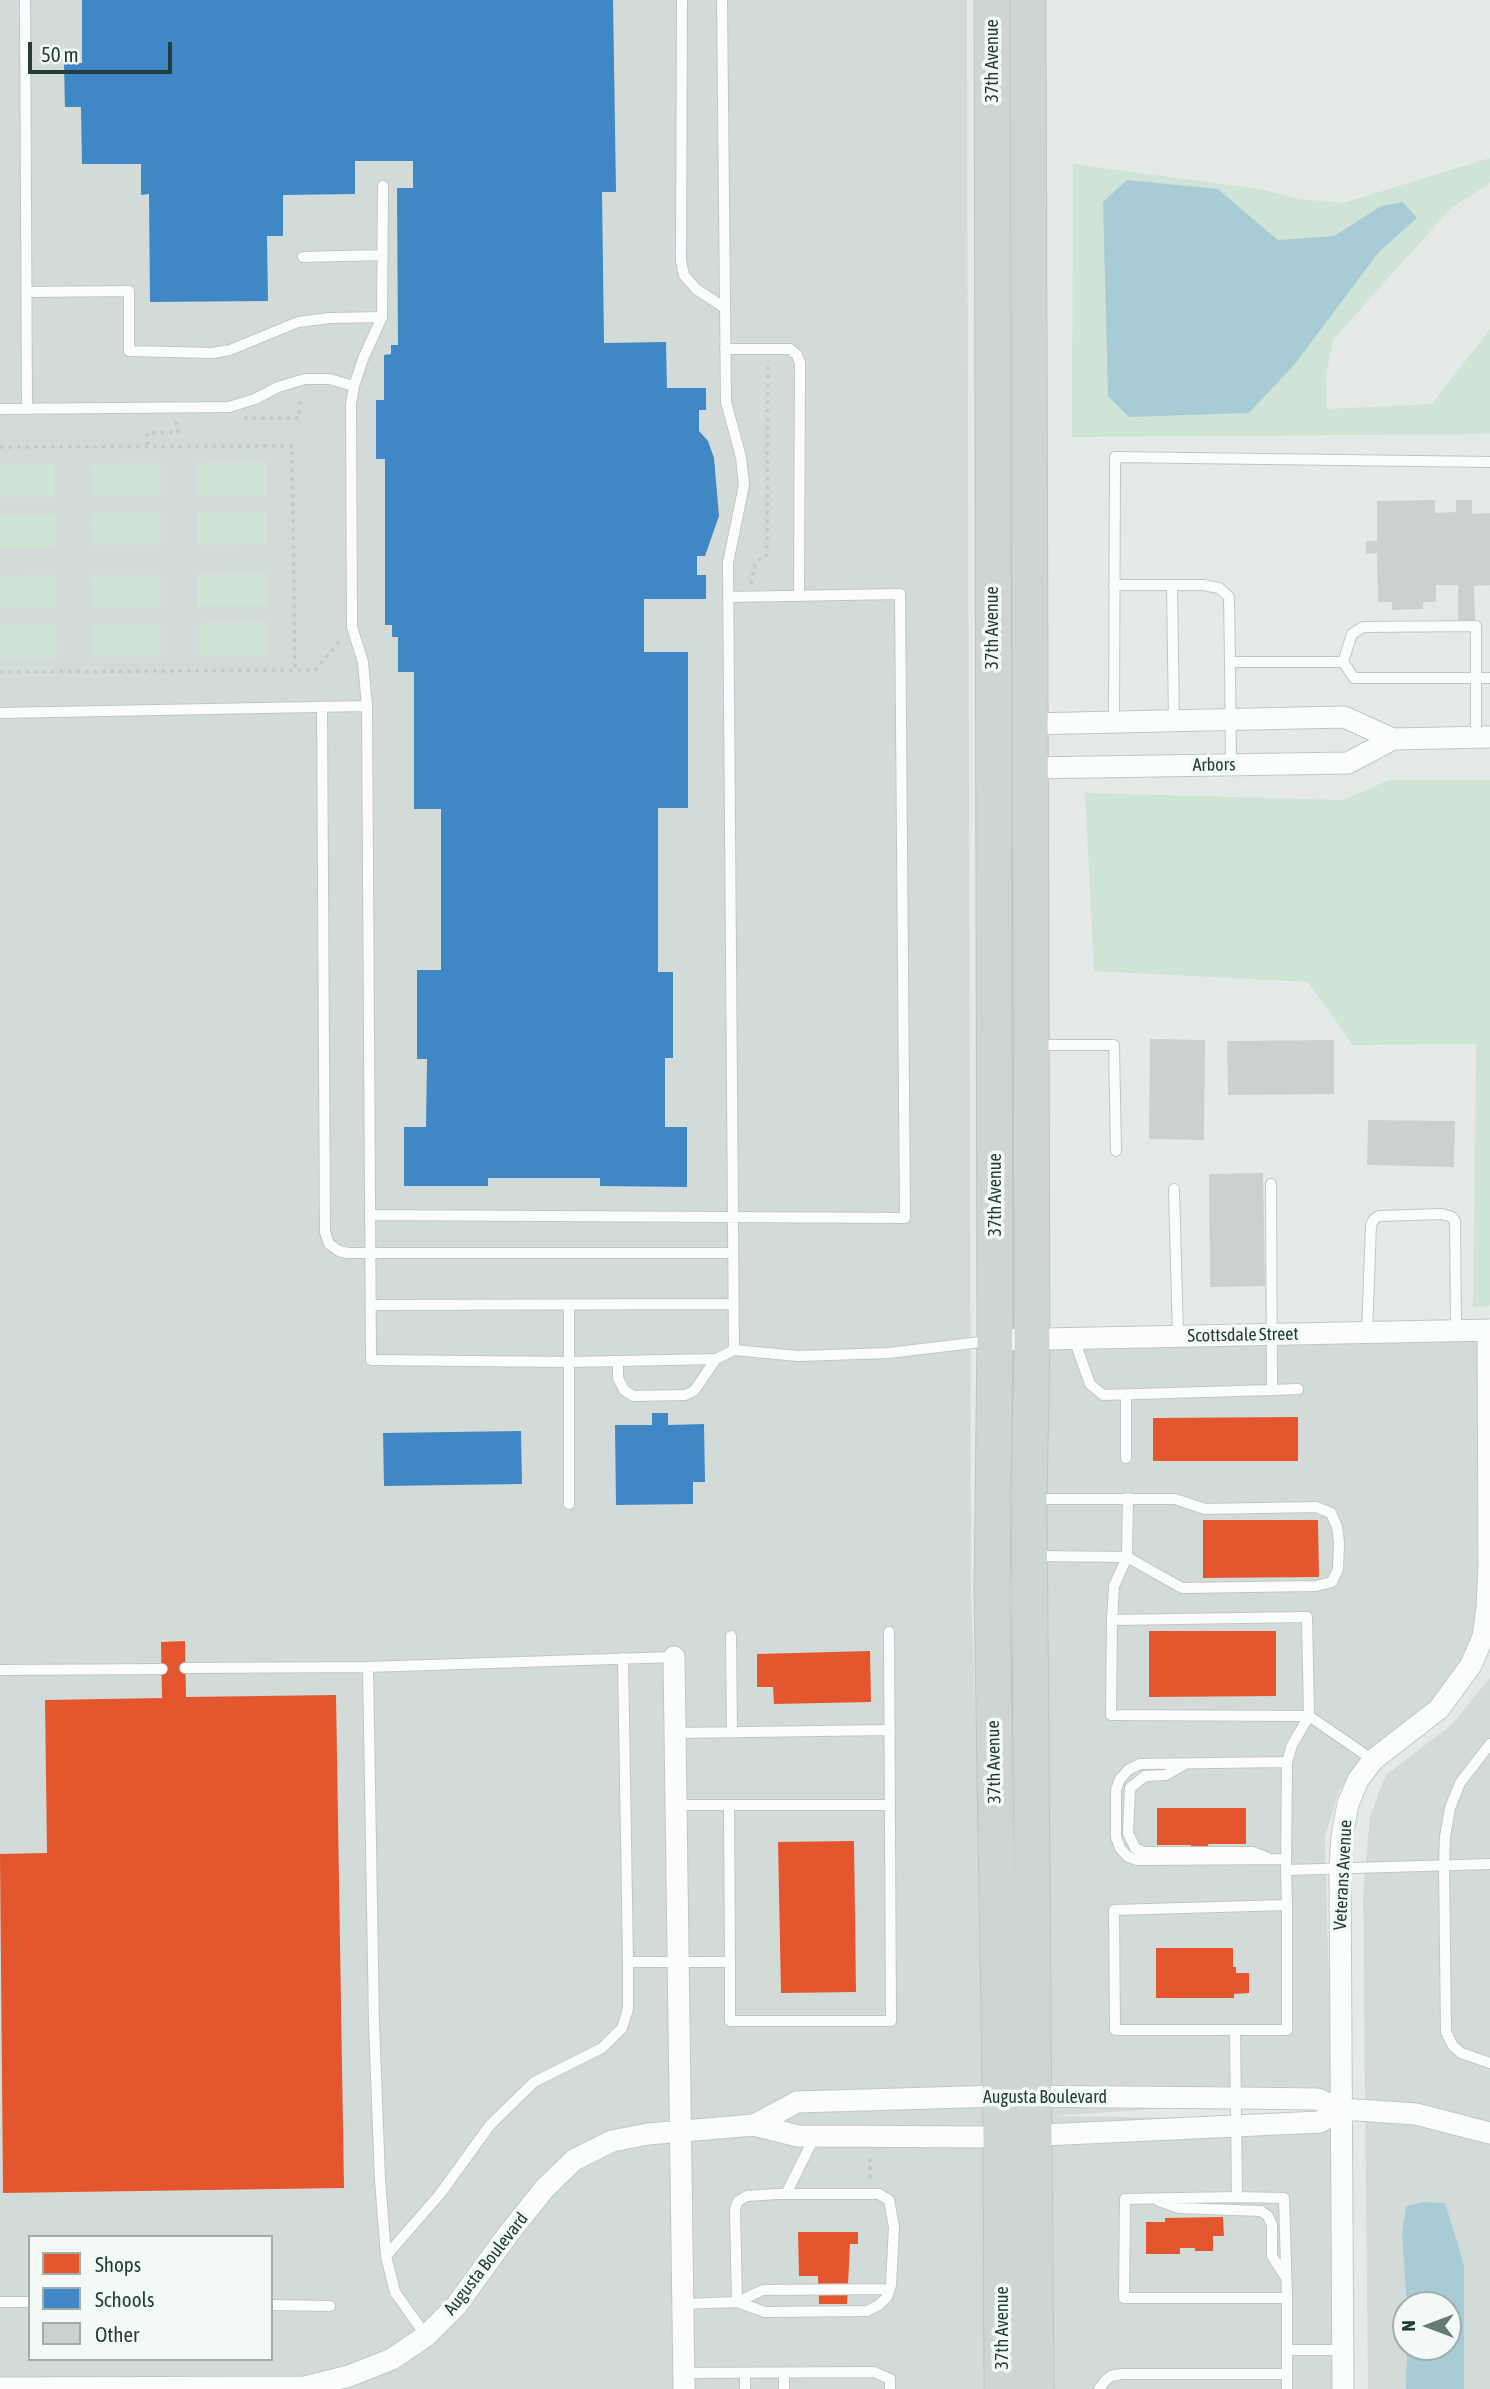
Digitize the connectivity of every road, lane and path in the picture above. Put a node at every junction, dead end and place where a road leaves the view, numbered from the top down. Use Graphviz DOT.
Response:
graph roads {
  1 [pos="25,0"];
  2 [pos="682,0"];
  3 [pos="722,0"];
  4 [pos="992,0"];
  5 [pos="1028,0"];
  6 [pos="383,186"];
  7 [pos="383,255"];
  8 [pos="303,257"];
  9 [pos="27,292"];
  10 [pos="725,308"];
  11 [pos="382,317"];
  12 [pos="768,348"];
  13 [pos="725,349"];
  14 [pos="354,386"];
  15 [pos="27,408"];
  16 [pos="0,409"];
  17 [pos="147,424"];
  18 [pos="147,433"];
  19 [pos="0,447"];
  20 [pos="1490,461"];
  21 [pos="1114,585"];
  22 [pos="1172,585"];
  23 [pos="750,596"];
  24 [pos="799,596"];
  25 [pos="728,597"];
  26 [pos="1476,626"];
  27 [pos="1490,626"];
  28 [pos="352,627"];
  29 [pos="1230,662"];
  30 [pos="1343,662"];
  31 [pos="295,670"];
  32 [pos="0,672"];
  33 [pos="1475,678"];
  34 [pos="1490,678"];
  35 [pos="367,706"];
  36 [pos="321,707"];
  37 [pos="0,713"];
  38 [pos="1230,720"];
  39 [pos="1174,721"];
  40 [pos="1114,722"];
  41 [pos="1028,724"];
  42 [pos="1483,737"];
  43 [pos="1393,739"];
  44 [pos="1231,765"];
  45 [pos="1029,768"];
  46 [pos="1030,1045"];
  47 [pos="1116,1151"];
  48 [pos="1271,1184"];
  49 [pos="1174,1189"];
  50 [pos="370,1215"];
  51 [pos="733,1218"];
  52 [pos="371,1253"];
  53 [pos="733,1253"];
  54 [pos="733,1304"];
  55 [pos="371,1305"];
  56 [pos="569,1305"];
  57 [pos="1456,1330"];
  58 [pos="1489,1330"];
  59 [pos="1367,1332"];
  60 [pos="1271,1334"];
  61 [pos="1178,1336"];
  62 [pos="1032,1339"];
  63 [pos="1074,1339"];
  64 [pos="995,1340"];
  65 [pos="734,1350"];
  66 [pos="716,1359"];
  67 [pos="618,1361"];
  68 [pos="569,1362"];
  69 [pos="1298,1389"];
  70 [pos="1272,1390"];
  71 [pos="1126,1395"];
  72 [pos="1126,1458"];
  73 [pos="1128,1498"];
  74 [pos="1029,1499"];
  75 [pos="569,1504"];
  76 [pos="1029,1556"];
  77 [pos="1127,1557"];
  78 [pos="1489,1566"];
  79 [pos="1112,1620"];
  80 [pos="889,1632"];
  81 [pos="731,1636"];
  82 [pos="1486,1638"];
  83 [pos="674,1657"];
  84 [pos="623,1658"];
  85 [pos="368,1667"];
  86 [pos="185,1668"];
  87 [pos="162,1669"];
  88 [pos="0,1670"];
  89 [pos="1309,1716"];
  90 [pos="890,1730"];
  91 [pos="732,1732"];
  92 [pos="676,1733"];
  93 [pos="1490,1744"];
  94 [pos="1373,1760"];
  95 [pos="1287,1762"];
  96 [pos="676,1805"];
  97 [pos="729,1805"];
  98 [pos="890,1805"];
  99 [pos="1286,1864"];
  100 [pos="1490,1864"];
  101 [pos="1444,1865"];
  102 [pos="1340,1868"];
  103 [pos="1287,1905"];
  104 [pos="628,1962"];
  105 [pos="678,1962"];
  106 [pos="730,1962"];
  107 [pos="1235,2030"];
  108 [pos="1490,2063"];
  109 [pos="1015,2097"];
  110 [pos="1236,2098"];
  111 [pos="1341,2109"];
  112 [pos="754,2125"];
  113 [pos="1236,2125"];
  114 [pos="681,2131"];
  115 [pos="1490,2133"];
  116 [pos="815,2136"];
  117 [pos="1017,2136"];
  118 [pos="870,2158"];
  119 [pos="786,2194"];
  120 [pos="871,2194"];
  121 [pos="1237,2197"];
  122 [pos="1152,2199"];
  123 [pos="386,2256"];
  124 [pos="1286,2279"];
  125 [pos="890,2289"];
  126 [pos="1287,2298"];
  127 [pos="0,2302"];
  128 [pos="28,2302"];
  129 [pos="737,2302"];
  130 [pos="683,2304"];
  131 [pos="273,2305"];
  132 [pos="330,2306"];
  133 [pos="426,2336"];
  134 [pos="1287,2350"];
  135 [pos="1343,2350"];
  136 [pos="745,2373"];
  137 [pos="784,2373"];
  138 [pos="1287,2374"];
  139 [pos="684,2381"];
  140 [pos="0,2388"];
  141 [pos="745,2389"];
  142 [pos="784,2389"];
  143 [pos="890,2389"];
  144 [pos="1002,2389"];
  145 [pos="1036,2389"];
  146 [pos="1099,2389"];
  147 [pos="1287,2389"];
  148 [pos="1343,2389"];
  1 -- 9 [label="lane"];
  2 -- 10 [label="lane"];
  3 -- 10 [label="lane"];
  4 -- 64 [label="main road, 37th Avenue"];
  5 -- 41 [label="main road, 37th Avenue"];
  6 -- 7 [label="lane"];
  7 -- 8 [label="lane"];
  7 -- 11 [label="lane"];
  9 -- 11 [label="lane"];
  9 -- 15 [label="lane"];
  10 -- 13 [label="lane"];
  11 -- 14 [label="lane"];
  12 -- 13 [label="lane"];
  12 -- 23 [label="path"];
  12 -- 24 [label="lane"];
  13 -- 25 [label="lane"];
  14 -- 15 [label="lane"];
  14 -- 28 [label="lane"];
  15 -- 16 [label="lane"];
  17 -- 18 [label="path"];
  19 -- 31 [label="path"];
  20 -- 21 [label="lane"];
  21 -- 22 [label="lane"];
  21 -- 40 [label="lane"];
  22 -- 29 [label="lane"];
  22 -- 39 [label="lane"];
  23 -- 24 [label="lane"];
  23 -- 25 [label="lane"];
  24 -- 51 [label="lane"];
  25 -- 51 [label="lane"];
  26 -- 27 [label="lane"];
  26 -- 30 [label="lane"];
  26 -- 33 [label="lane"];
  28 -- 31 [label="path"];
  28 -- 35 [label="lane"];
  29 -- 30 [label="lane"];
  29 -- 38 [label="lane"];
  30 -- 33 [label="lane"];
  31 -- 32 [label="path"];
  33 -- 34 [label="lane"];
  33 -- 42 [label="lane"];
  35 -- 36 [label="lane"];
  35 -- 50 [label="lane"];
  36 -- 37 [label="lane"];
  36 -- 52 [label="lane"];
  38 -- 39 [label="street, Arbors"];
  38 -- 43 [label="street, Arbors"];
  38 -- 44 [label="lane"];
  39 -- 40 [label="street, Arbors"];
  40 -- 41 [label="street, Arbors"];
  41 -- 45 [label="main road, 37th Avenue"];
  42 -- 43 [label="street, Arbors"];
  43 -- 44 [label="street, Arbors"];
  44 -- 45 [label="street, Arbors"];
  45 -- 46 [label="main road, 37th Avenue"];
  46 -- 47 [label="lane"];
  46 -- 62 [label="main road, 37th Avenue"];
  48 -- 60 [label="lane"];
  49 -- 61 [label="lane"];
  50 -- 51 [label="lane"];
  50 -- 52 [label="lane"];
  51 -- 53 [label="lane"];
  52 -- 53 [label="lane"];
  52 -- 55 [label="lane"];
  53 -- 54 [label="lane"];
  54 -- 56 [label="lane"];
  54 -- 65 [label="lane"];
  55 -- 56 [label="lane"];
  55 -- 68 [label="lane"];
  56 -- 68 [label="lane"];
  57 -- 58 [label="street, Scottsdale Street"];
  57 -- 59 [label="street, Scottsdale Street"];
  57 -- 59 [label="lane"];
  58 -- 78 [label="street, Veterans Avenue"];
  59 -- 60 [label="street, Scottsdale Street"];
  60 -- 61 [label="street, Scottsdale Street"];
  60 -- 70 [label="lane"];
  61 -- 63 [label="street, Scottsdale Street"];
  62 -- 63 [label="street, Scottsdale Street"];
  62 -- 64 [label="street, Scottsdale Street"];
  62 -- 74 [label="main road, 37th Avenue"];
  63 -- 71 [label="lane"];
  64 -- 65 [label="lane"];
  64 -- 109 [label="main road, 37th Avenue"];
  65 -- 66 [label="lane"];
  66 -- 67 [label="lane"];
  66 -- 67 [label="lane"];
  67 -- 68 [label="lane"];
  68 -- 75 [label="lane"];
  69 -- 70 [label="lane"];
  70 -- 71 [label="lane"];
  71 -- 72 [label="lane"];
  73 -- 74 [label="lane"];
  73 -- 77 [label="lane"];
  73 -- 77 [label="lane"];
  74 -- 76 [label="main road, 37th Avenue"];
  76 -- 77 [label="lane"];
  76 -- 109 [label="main road, 37th Avenue"];
  77 -- 79 [label="lane"];
  78 -- 82 [label="street, Veterans Avenue"];
  79 -- 89 [label="lane"];
  79 -- 89 [label="lane"];
  80 -- 90 [label="lane"];
  81 -- 91 [label="lane"];
  82 -- 94 [label="street, Veterans Avenue"];
  83 -- 84 [label="lane"];
  83 -- 92 [label="street"];
  84 -- 85 [label="lane"];
  84 -- 104 [label="lane"];
  85 -- 86 [label="lane"];
  85 -- 123 [label="lane"];
  87 -- 88 [label="lane"];
  89 -- 94 [label="lane"];
  89 -- 95 [label="lane"];
  90 -- 91 [label="lane"];
  90 -- 98 [label="lane"];
  91 -- 92 [label="lane"];
  92 -- 96 [label="street"];
  93 -- 101 [label="lane"];
  94 -- 102 [label="street, Veterans Avenue"];
  95 -- 99 [label="lane"];
  95 -- 99 [label="lane"];
  96 -- 97 [label="lane"];
  96 -- 105 [label="street"];
  97 -- 98 [label="lane"];
  97 -- 106 [label="lane"];
  98 -- 106 [label="lane"];
  99 -- 102 [label="lane"];
  99 -- 103 [label="lane"];
  100 -- 101 [label="lane"];
  101 -- 102 [label="lane"];
  101 -- 108 [label="lane"];
  102 -- 111 [label="street, Veterans Avenue"];
  103 -- 107 [label="lane"];
  103 -- 107 [label="lane"];
  104 -- 105 [label="lane"];
  104 -- 123 [label="lane"];
  105 -- 106 [label="lane"];
  105 -- 114 [label="street"];
  107 -- 110 [label="lane"];
  109 -- 110 [label="street, Augusta Boulevard"];
  109 -- 112 [label="street, Augusta Boulevard"];
  109 -- 117 [label="main road, 37th Avenue"];
  110 -- 111 [label="street, Augusta Boulevard"];
  110 -- 113 [label="lane"];
  111 -- 113 [label="street, Augusta Boulevard"];
  111 -- 115 [label="street, Augusta Boulevard"];
  111 -- 135 [label="street, Veterans Avenue"];
  112 -- 114 [label="street, Augusta Boulevard"];
  112 -- 116 [label="street, Augusta Boulevard"];
  113 -- 117 [label="street, Augusta Boulevard"];
  113 -- 121 [label="lane"];
  114 -- 130 [label="street"];
  114 -- 133 [label="street, Augusta Boulevard"];
  116 -- 117 [label="street, Augusta Boulevard"];
  116 -- 119 [label="lane"];
  117 -- 144 [label="main road, 37th Avenue"];
  117 -- 145 [label="main road, 37th Avenue"];
  118 -- 120 [label="path"];
  119 -- 120 [label="lane"];
  119 -- 129 [label="lane"];
  120 -- 125 [label="lane"];
  121 -- 122 [label="lane"];
  121 -- 124 [label="lane"];
  122 -- 124 [label="lane"];
  122 -- 126 [label="lane"];
  123 -- 133 [label="lane"];
  124 -- 126 [label="lane"];
  125 -- 129 [label="lane"];
  125 -- 129 [label="lane"];
  126 -- 134 [label="lane"];
  127 -- 128 [label="lane"];
  129 -- 130 [label="lane"];
  130 -- 139 [label="street"];
  131 -- 132 [label="lane"];
  133 -- 140 [label="street, Augusta Boulevard"];
  134 -- 135 [label="lane"];
  134 -- 138 [label="lane"];
  135 -- 148 [label="street, Veterans Avenue"];
  136 -- 137 [label="lane"];
  136 -- 139 [label="lane"];
  136 -- 141 [label="lane"];
  137 -- 142 [label="lane"];
  137 -- 143 [label="lane"];
  138 -- 146 [label="lane"];
  138 -- 147 [label="lane"];
}
